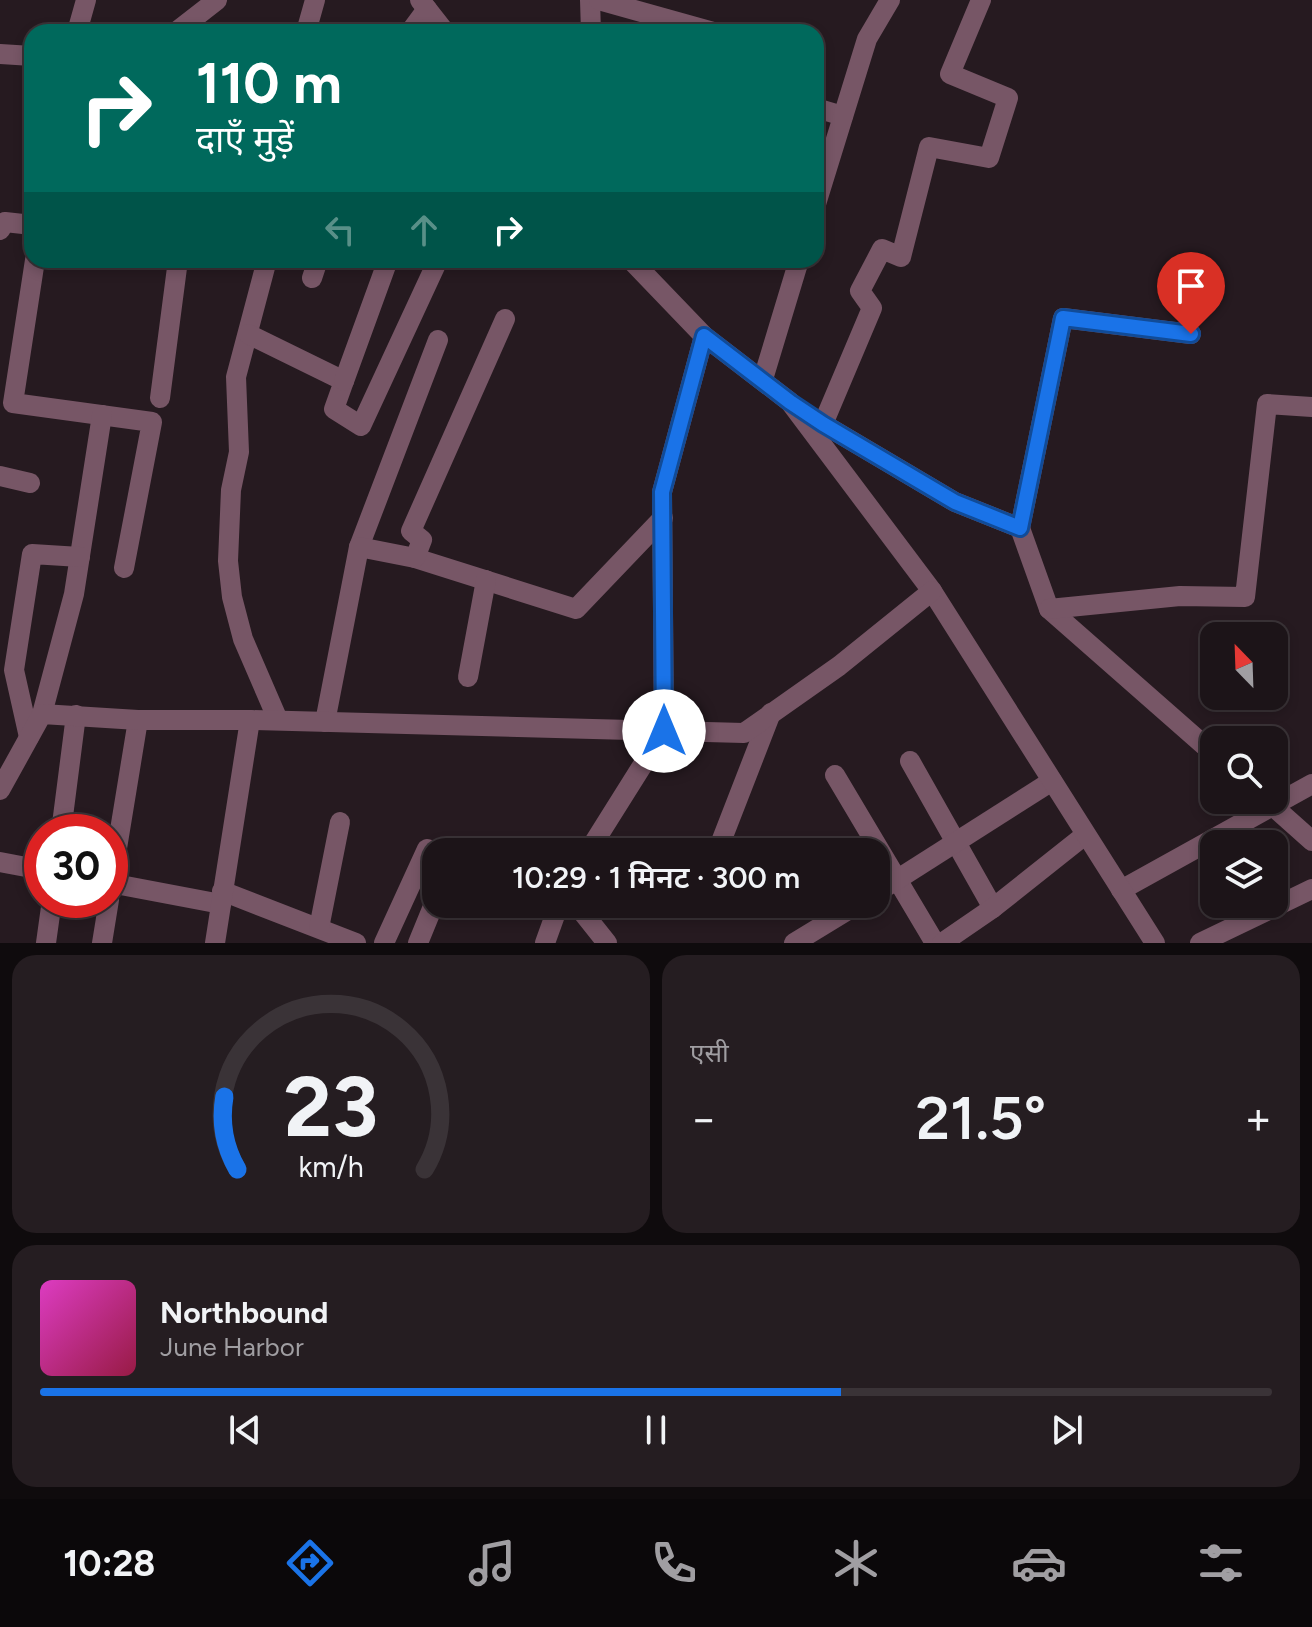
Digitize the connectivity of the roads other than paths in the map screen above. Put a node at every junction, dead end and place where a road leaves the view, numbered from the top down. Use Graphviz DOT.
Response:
graph roads {
  1 [pos="86,0"];
  2 [pos="217,0"];
  3 [pos="315,0"];
  4 [pos="590,0"];
  5 [pos="599,0"];
  6 [pos="890,0"];
  7 [pos="981,0"];
  8 [pos="424,4"];
  9 [pos="79,24"];
  10 [pos="186,24"];
  11 [pos="308,24"];
  12 [pos="414,24"];
  13 [pos="439,24"];
  14 [pos="591,24"];
  15 [pos="684,24"];
  16 [pos="0,54"];
  17 [pos="24,56"];
  18 [pos="824,110"];
  19 [pos="843,116"];
  20 [pos="824,178"];
  21 [pos="24,224"];
  22 [pos="0,230"];
  23 [pos="34,268"];
  24 [pos="177,268"];
  25 [pos="265,268"];
  26 [pos="385,268"];
  27 [pos="434,268"];
  28 [pos="639,268"];
  29 [pos="797,268"];
  30 [pos="505,319"];
  31 [pos="248,334"];
  32 [pos="1191,334"];
  33 [pos="704,336"];
  34 [pos="438,340"];
  35 [pos="763,379"];
  36 [pos="344,381"];
  37 [pos="160,398"];
  38 [pos="790,402"];
  39 [pos="1312,407"];
  40 [pos="102,415"];
  41 [pos="823,424"];
  42 [pos="0,476"];
  43 [pos="30,483"];
  44 [pos="663,518"];
  45 [pos="1020,528"];
  46 [pos="359,547"];
  47 [pos="80,557"];
  48 [pos="415,558"];
  49 [pos="124,568"];
  50 [pos="486,580"];
  51 [pos="932,591"];
  52 [pos="1049,609"];
  53 [pos="468,677"];
  54 [pos="771,713"];
  55 [pos="42,714"];
  56 [pos="76,715"];
  57 [pos="138,720"];
  58 [pos="250,720"];
  59 [pos="278,720"];
  60 [pos="325,722"];
  61 [pos="664,731"];
  62 [pos="29,737"];
  63 [pos="1200,742"];
  64 [pos="910,761"];
  65 [pos="835,775"];
  66 [pos="1052,781"];
  67 [pos="1312,784"];
  68 [pos="0,790"];
  69 [pos="1288,795"];
  70 [pos="63,814"];
  71 [pos="122,814"];
  72 [pos="1250,814"];
  73 [pos="1281,814"];
  74 [pos="340,822"];
  75 [pos="1085,835"];
  76 [pos="597,838"];
  77 [pos="722,838"];
  78 [pos="1312,841"];
  79 [pos="956,844"];
  80 [pos="422,860"];
  81 [pos="0,862"];
  82 [pos="24,867"];
  83 [pos="898,880"];
  84 [pos="890,885"];
  85 [pos="1312,889"];
  86 [pos="128,890"];
  87 [pos="1121,890"];
  88 [pos="222,898"];
  89 [pos="993,908"];
  90 [pos="49,918"];
  91 [pos="106,918"];
  92 [pos="428,918"];
  93 [pos="554,918"];
  94 [pos="587,918"];
  95 [pos="835,918"];
  96 [pos="319,928"];
  97 [pos="46,943"];
  98 [pos="102,943"];
  99 [pos="215,943"];
  100 [pos="356,943"];
  101 [pos="384,943"];
  102 [pos="418,943"];
  103 [pos="545,943"];
  104 [pos="607,943"];
  105 [pos="794,943"];
  106 [pos="935,943"];
  107 [pos="942,943"];
  108 [pos="1155,943"];
  109 [pos="1200,943"];
  1 -- 9 [label="street"];
  2 -- 10 [label="street"];
  3 -- 11 [label="street"];
  4 -- 14 [label="street"];
  5 -- 15 [label="street"];
  6 -- 19 [label="street"];
  7 -- 41 [label="street"];
  8 -- 12 [label="street"];
  8 -- 13 [label="street"];
  16 -- 17 [label="street"];
  18 -- 19 [label="street"];
  19 -- 20 [label="street"];
  21 -- 22 [label="street"];
  23 -- 40 [label="street"];
  24 -- 37 [label="street"];
  25 -- 31 [label="street"];
  26 -- 36 [label="street"];
  27 -- 36 [label="street"];
  28 -- 33 [label="street"];
  29 -- 35 [label="street"];
  30 -- 48 [label="street"];
  31 -- 36 [label="street"];
  31 -- 59 [label="street"];
  32 -- 45 [label="street"];
  33 -- 35 [label="street"];
  33 -- 44 [label="street"];
  34 -- 46 [label="street"];
  35 -- 38 [label="street"];
  38 -- 41 [label="street"];
  38 -- 51 [label="street"];
  39 -- 52 [label="street"];
  40 -- 47 [label="street"];
  40 -- 49 [label="street"];
  41 -- 45 [label="street"];
  42 -- 43 [label="street"];
  44 -- 50 [label="street"];
  44 -- 61 [label="street"];
  45 -- 52 [label="street"];
  46 -- 48 [label="street"];
  46 -- 60 [label="street"];
  47 -- 55 [label="street"];
  47 -- 62 [label="street"];
  48 -- 50 [label="street"];
  50 -- 53 [label="street"];
  51 -- 54 [label="street"];
  51 -- 66 [label="street"];
  52 -- 63 [label="street"];
  54 -- 61 [label="street"];
  54 -- 77 [label="street"];
  55 -- 56 [label="street"];
  55 -- 62 [label="street"];
  56 -- 57 [label="street"];
  56 -- 70 [label="street"];
  57 -- 58 [label="street"];
  57 -- 71 [label="street"];
  58 -- 59 [label="street"];
  58 -- 88 [label="street"];
  59 -- 60 [label="street"];
  60 -- 61 [label="street"];
  61 -- 76 [label="street"];
  62 -- 68 [label="street"];
  64 -- 79 [label="street"];
  65 -- 83 [label="street"];
  66 -- 75 [label="street"];
  66 -- 79 [label="street"];
  67 -- 69 [label="street"];
  72 -- 87 [label="street"];
  73 -- 78 [label="street"];
  74 -- 96 [label="street"];
  75 -- 87 [label="street"];
  75 -- 89 [label="street"];
  79 -- 83 [label="street"];
  79 -- 89 [label="street"];
  80 -- 101 [label="street"];
  81 -- 82 [label="street"];
  83 -- 84 [label="street"];
  83 -- 106 [label="street"];
  85 -- 109 [label="street"];
  86 -- 88 [label="street"];
  87 -- 108 [label="street"];
  88 -- 96 [label="street"];
  88 -- 99 [label="street"];
  89 -- 107 [label="street"];
  90 -- 97 [label="street"];
  91 -- 98 [label="street"];
  92 -- 102 [label="street"];
  93 -- 103 [label="street"];
  94 -- 104 [label="street"];
  95 -- 105 [label="street"];
  96 -- 100 [label="street"];
}
